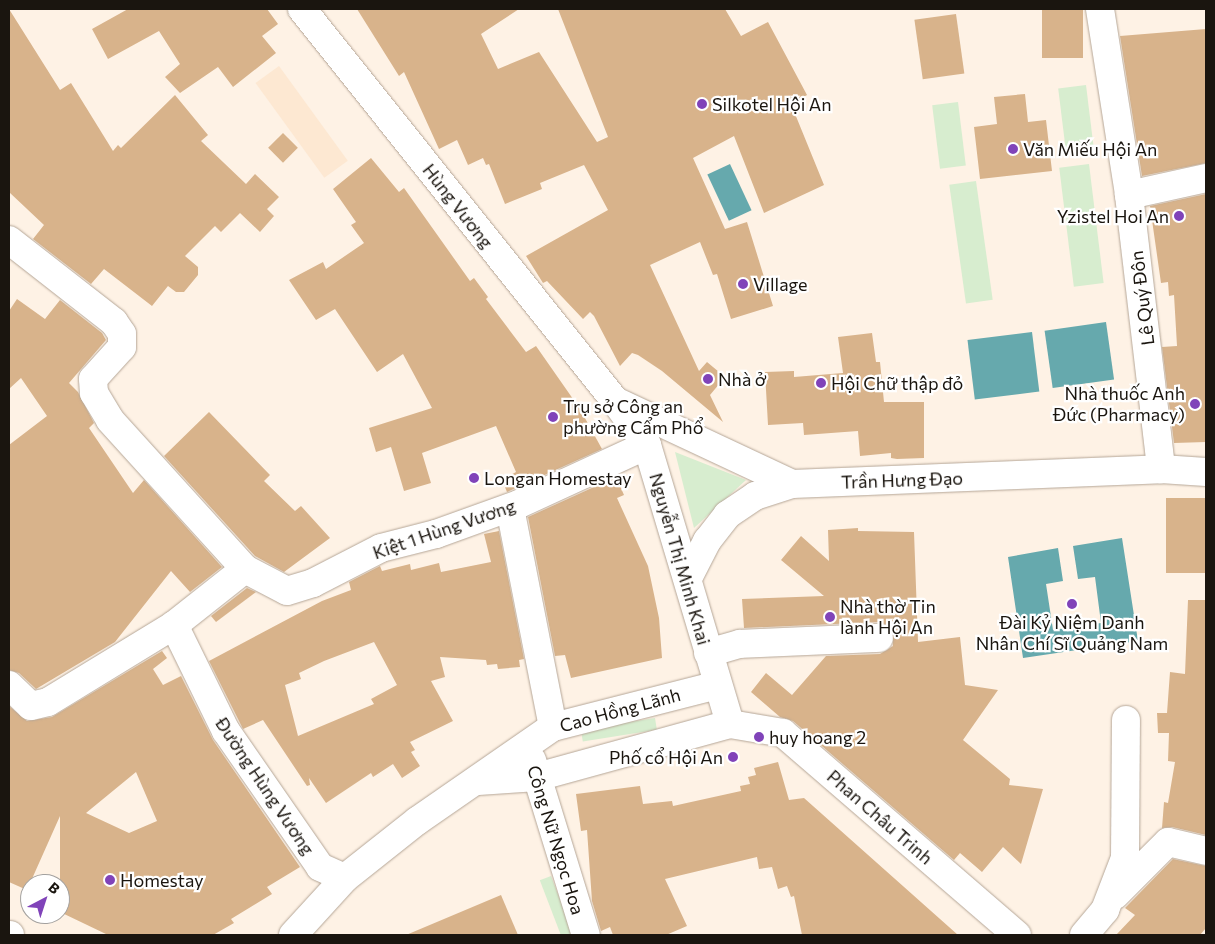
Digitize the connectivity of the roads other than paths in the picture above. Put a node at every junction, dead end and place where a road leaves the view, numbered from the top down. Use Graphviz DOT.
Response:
graph roads {
  1 [pos="302,9"];
  2 [pos="1100,9"];
  3 [pos="1206,178"];
  4 [pos="1129,195"];
  5 [pos="9,240"];
  6 [pos="615,401"];
  7 [pos="646,445"];
  8 [pos="1161,469"];
  9 [pos="1206,472"];
  10 [pos="792,484"];
  11 [pos="510,508"];
  12 [pos="245,569"];
  13 [pos="688,578"];
  14 [pos="174,625"];
  15 [pos="879,638"];
  16 [pos="708,653"];
  17 [pos="718,684"];
  18 [pos="9,685"];
  19 [pos="1126,720"];
  20 [pos="730,724"];
  21 [pos="553,727"];
  22 [pos="527,744"];
  23 [pos="537,777"];
  24 [pos="478,781"];
  25 [pos="1206,851"];
  26 [pos="345,878"];
  27 [pos="1108,901"];
  28 [pos="293,935"];
  29 [pos="586,935"];
  30 [pos="1017,935"];
  31 [pos="1084,935"];
  1 -- 6 [label="street, Hùng Vương"];
  2 -- 4 [label="street, Lê Quý Đôn"];
  3 -- 4 [label="street"];
  4 -- 8 [label="street, Lê Quý Đôn"];
  5 -- 12 [label="street, Kiệt 1 Hùng Vương"];
  6 -- 7 [label="street, Nguyễn Thị Minh Khai"];
  6 -- 10 [label="street, Trần Hưng Đạo"];
  7 -- 11 [label="street, Kiệt 1 Hùng Vương"];
  7 -- 13 [label="street, Nguyễn Thị Minh Khai"];
  8 -- 9 [label="street, Trần Hưng Đạo"];
  8 -- 10 [label="street, Trần Hưng Đạo"];
  10 -- 13 [label="street"];
  11 -- 12 [label="street, Kiệt 1 Hùng Vương"];
  11 -- 21 [label="street"];
  12 -- 14 [label="street"];
  13 -- 16 [label="street, Nguyễn Thị Minh Khai"];
  14 -- 18 [label="street"];
  14 -- 26 [label="street, Đường Hùng Vương"];
  15 -- 16 [label="street"];
  16 -- 17 [label="street, Nguyễn Thị Minh Khai"];
  17 -- 20 [label="street, Nguyễn Thị Minh Khai"];
  17 -- 21 [label="street, Cao Hồng Lãnh"];
  19 -- 27 [label="street"];
  20 -- 23 [label="street, Cao Hồng Lãnh"];
  20 -- 30 [label="street, Phan Châu Trinh"];
  21 -- 22 [label="street, Cao Hồng Lãnh"];
  22 -- 23 [label="street, Công Nữ Ngọc Hoa"];
  22 -- 24 [label="street, Cao Hồng Lãnh"];
  23 -- 24 [label="street, Cao Hồng Lãnh"];
  23 -- 29 [label="street, Công Nữ Ngọc Hoa"];
  24 -- 26 [label="street, Cao Hồng Lãnh"];
  25 -- 27 [label="street"];
  26 -- 28 [label="street, Cao Hồng Lãnh"];
  27 -- 31 [label="street"];
}
